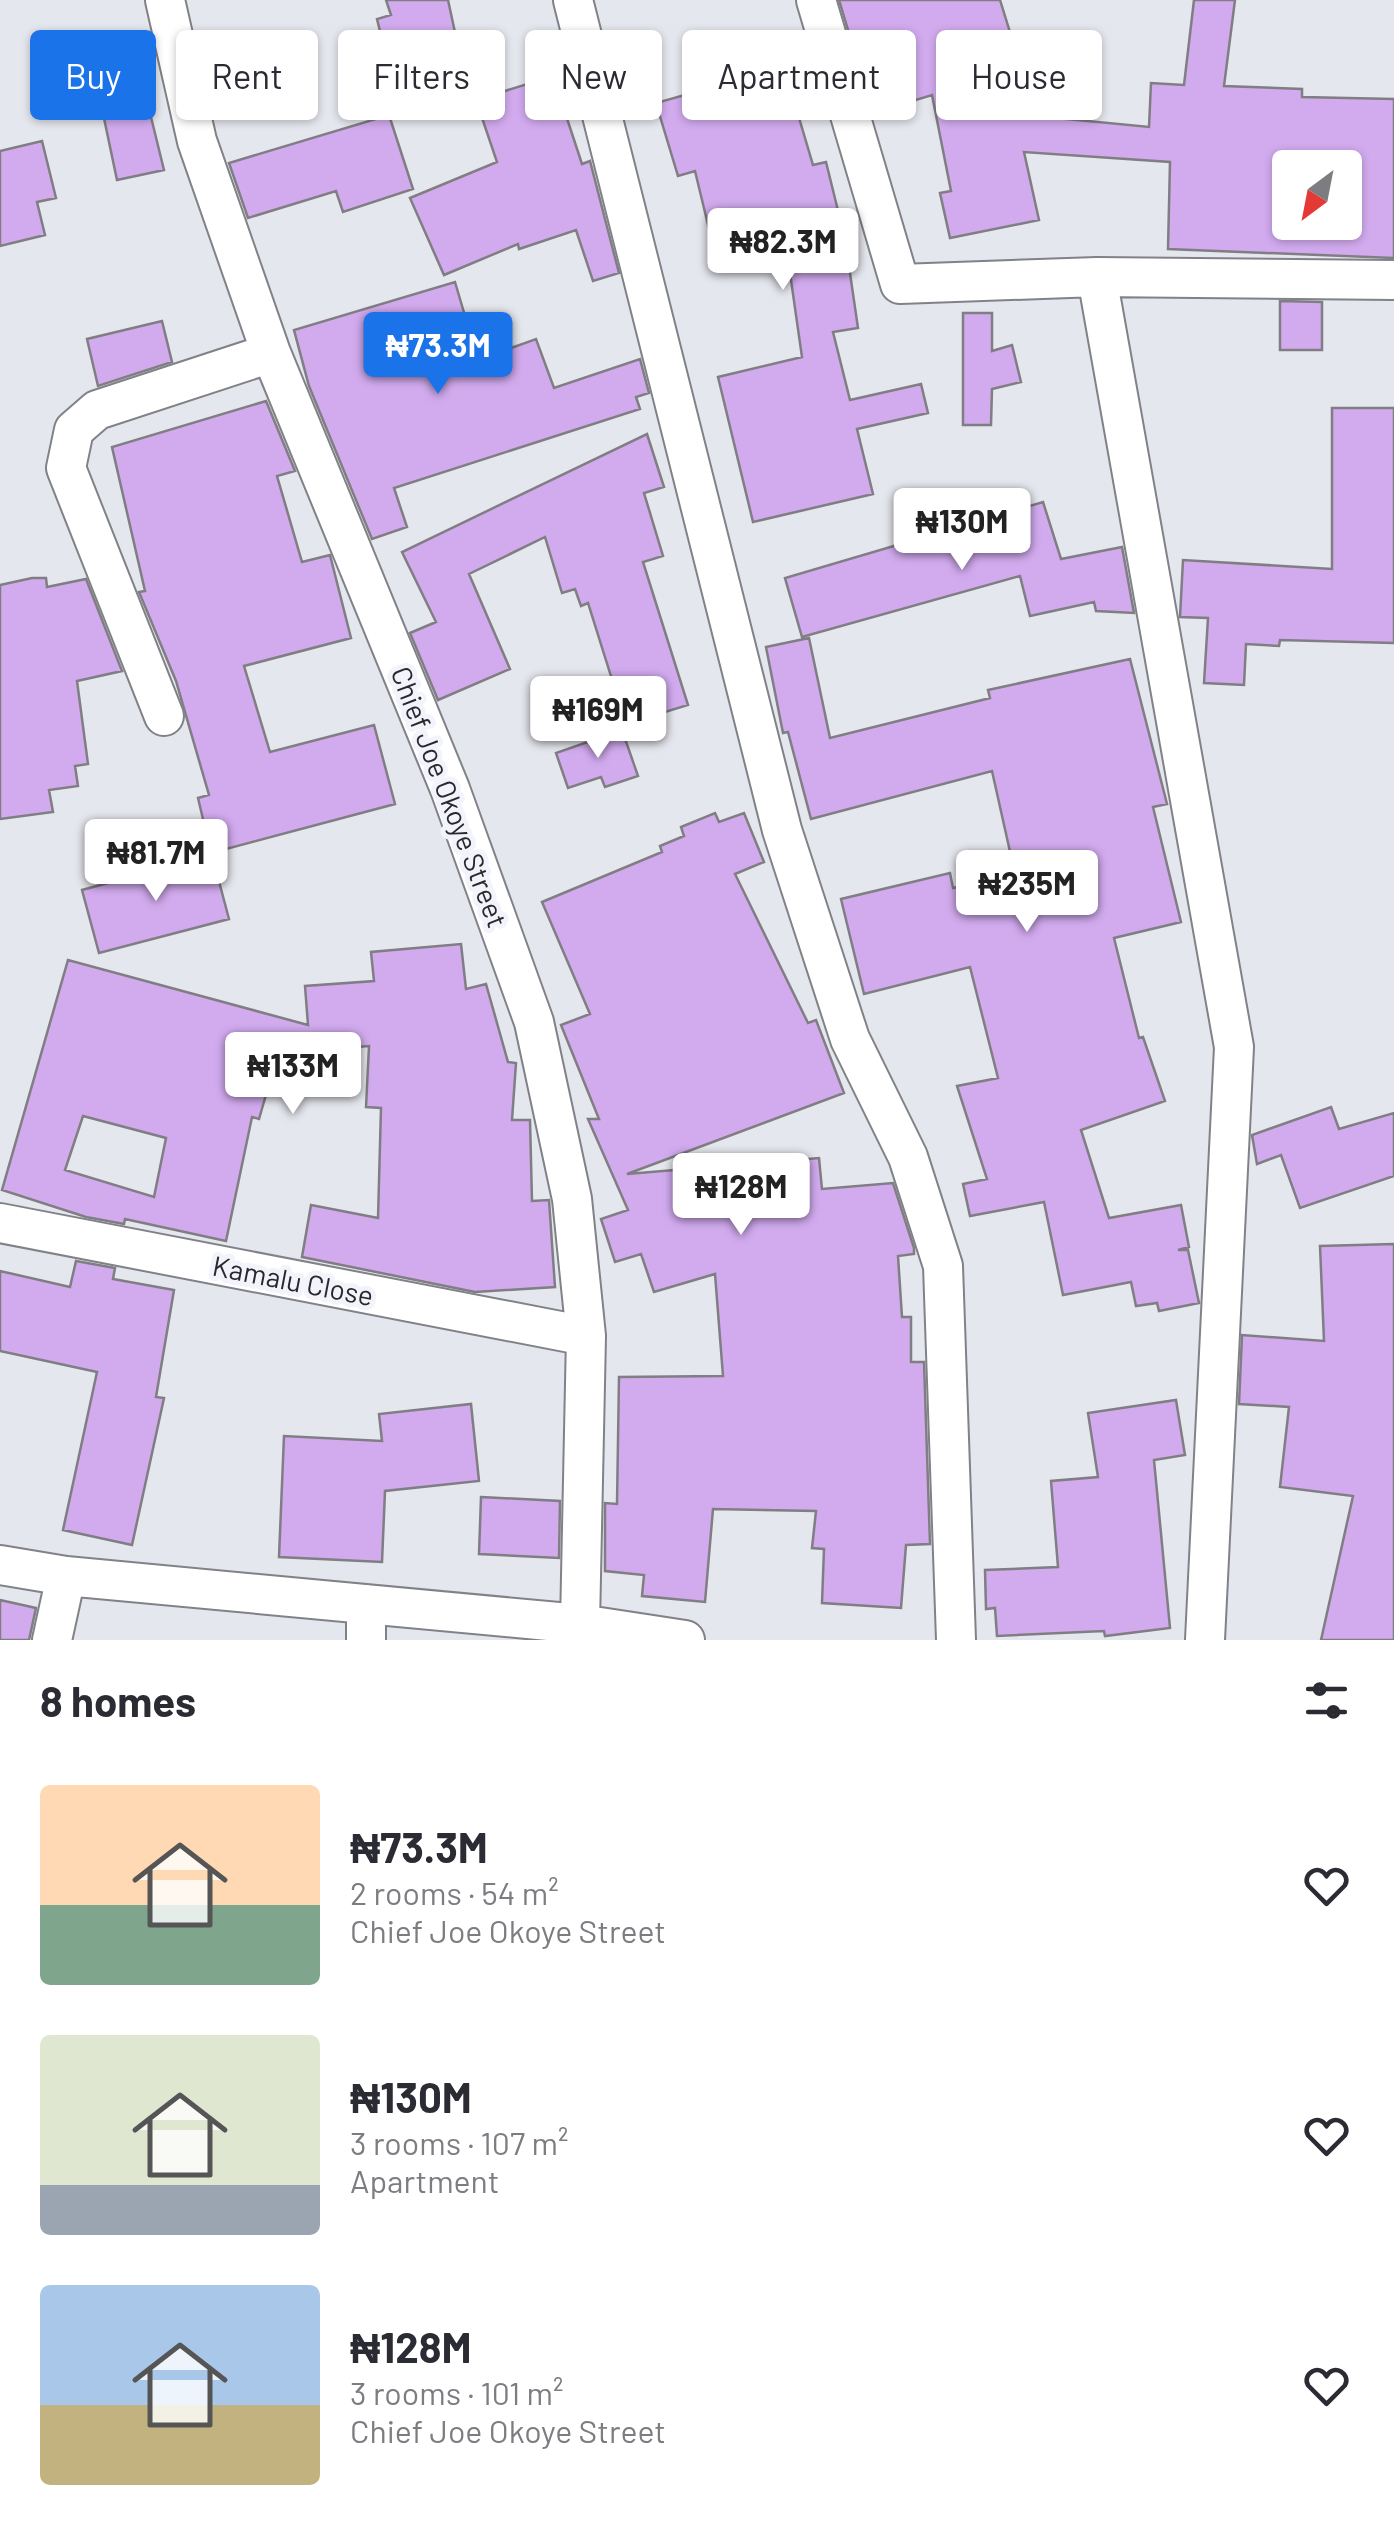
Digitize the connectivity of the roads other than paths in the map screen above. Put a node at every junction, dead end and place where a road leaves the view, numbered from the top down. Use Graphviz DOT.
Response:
graph roads {
  1 [pos="165,0"];
  2 [pos="573,0"];
  3 [pos="816,0"];
  4 [pos="1096,277"];
  5 [pos="1394,280"];
  6 [pos="271,353"];
  7 [pos="164,716"];
  8 [pos="0,1223"];
  9 [pos="586,1336"];
  10 [pos="0,1564"];
  11 [pos="66,1576"];
  12 [pos="366,1622"];
  13 [pos="580,1624"];
  14 [pos="52,1640"];
  15 [pos="685,1640"];
  16 [pos="956,1640"];
  17 [pos="1205,1640"];
  1 -- 6 [label="street, Chief Joe Okoye Street"];
  2 -- 16 [label="street"];
  3 -- 4 [label="street"];
  4 -- 5 [label="street"];
  4 -- 17 [label="street"];
  6 -- 7 [label="street"];
  6 -- 9 [label="street, Chief Joe Okoye Street"];
  8 -- 9 [label="street, Kamalu Close"];
  9 -- 13 [label="street, Chief Joe Okoye Street"];
  10 -- 11 [label="street"];
  11 -- 12 [label="street"];
  11 -- 14 [label="street"];
  12 -- 13 [label="street"];
  13 -- 15 [label="street"];
}
